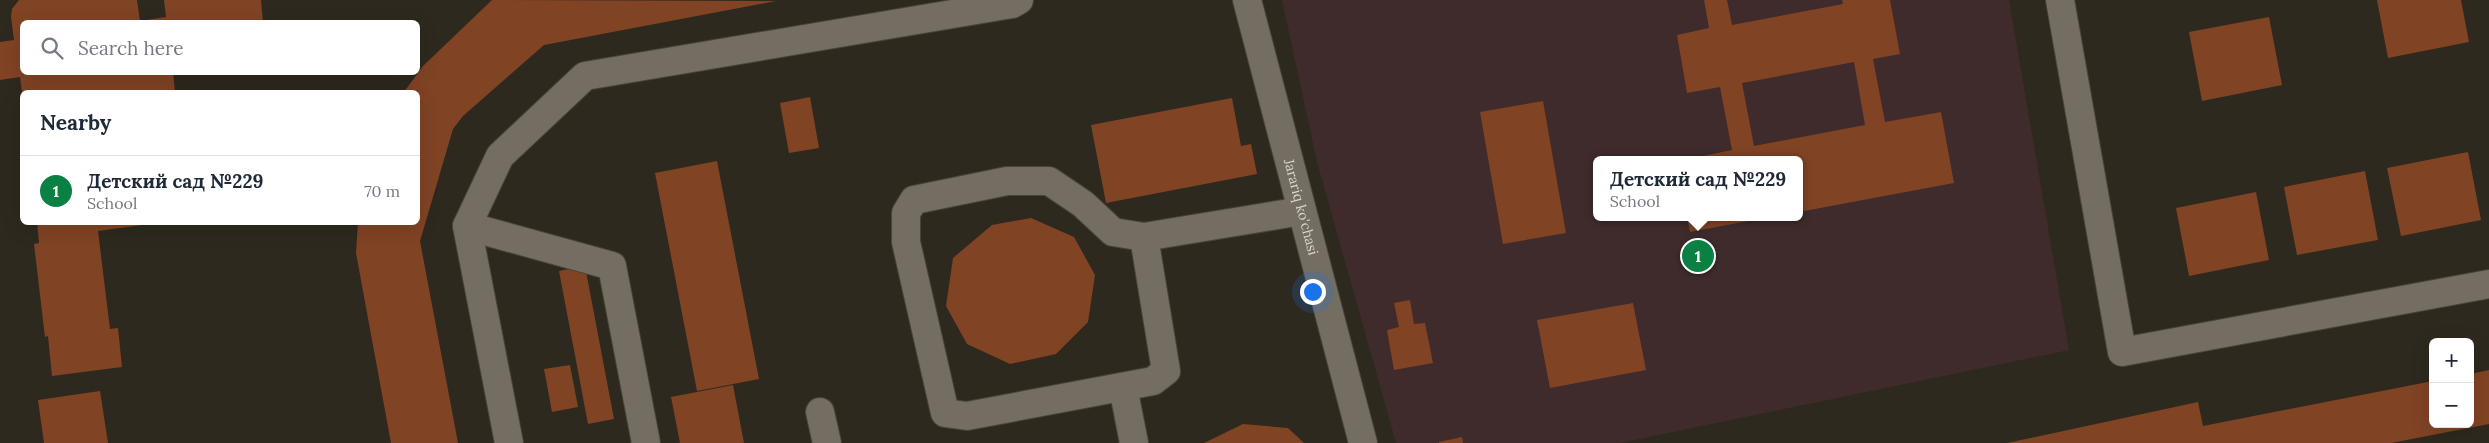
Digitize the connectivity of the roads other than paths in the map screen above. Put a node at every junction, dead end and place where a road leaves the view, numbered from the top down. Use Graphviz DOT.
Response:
graph roads {
  1 [pos="1019,0"];
  2 [pos="1247,0"];
  3 [pos="2060,0"];
  4 [pos="1302,211"];
  5 [pos="467,226"];
  6 [pos="1144,237"];
  7 [pos="2489,284"];
  8 [pos="1122,387"];
  9 [pos="820,412"];
  10 [pos="509,443"];
  11 [pos="646,443"];
  12 [pos="827,443"];
  13 [pos="1134,443"];
  14 [pos="1363,443"];
  1 -- 5 [label="street"];
  2 -- 4 [label="street, Jarariq ko'chasi"];
  3 -- 7 [label="street"];
  4 -- 6 [label="street"];
  4 -- 14 [label="street, Jarariq ko'chasi"];
  5 -- 10 [label="street"];
  5 -- 11 [label="street"];
  6 -- 8 [label="street"];
  6 -- 8 [label="street"];
  8 -- 13 [label="street"];
  9 -- 12 [label="street"];
}
